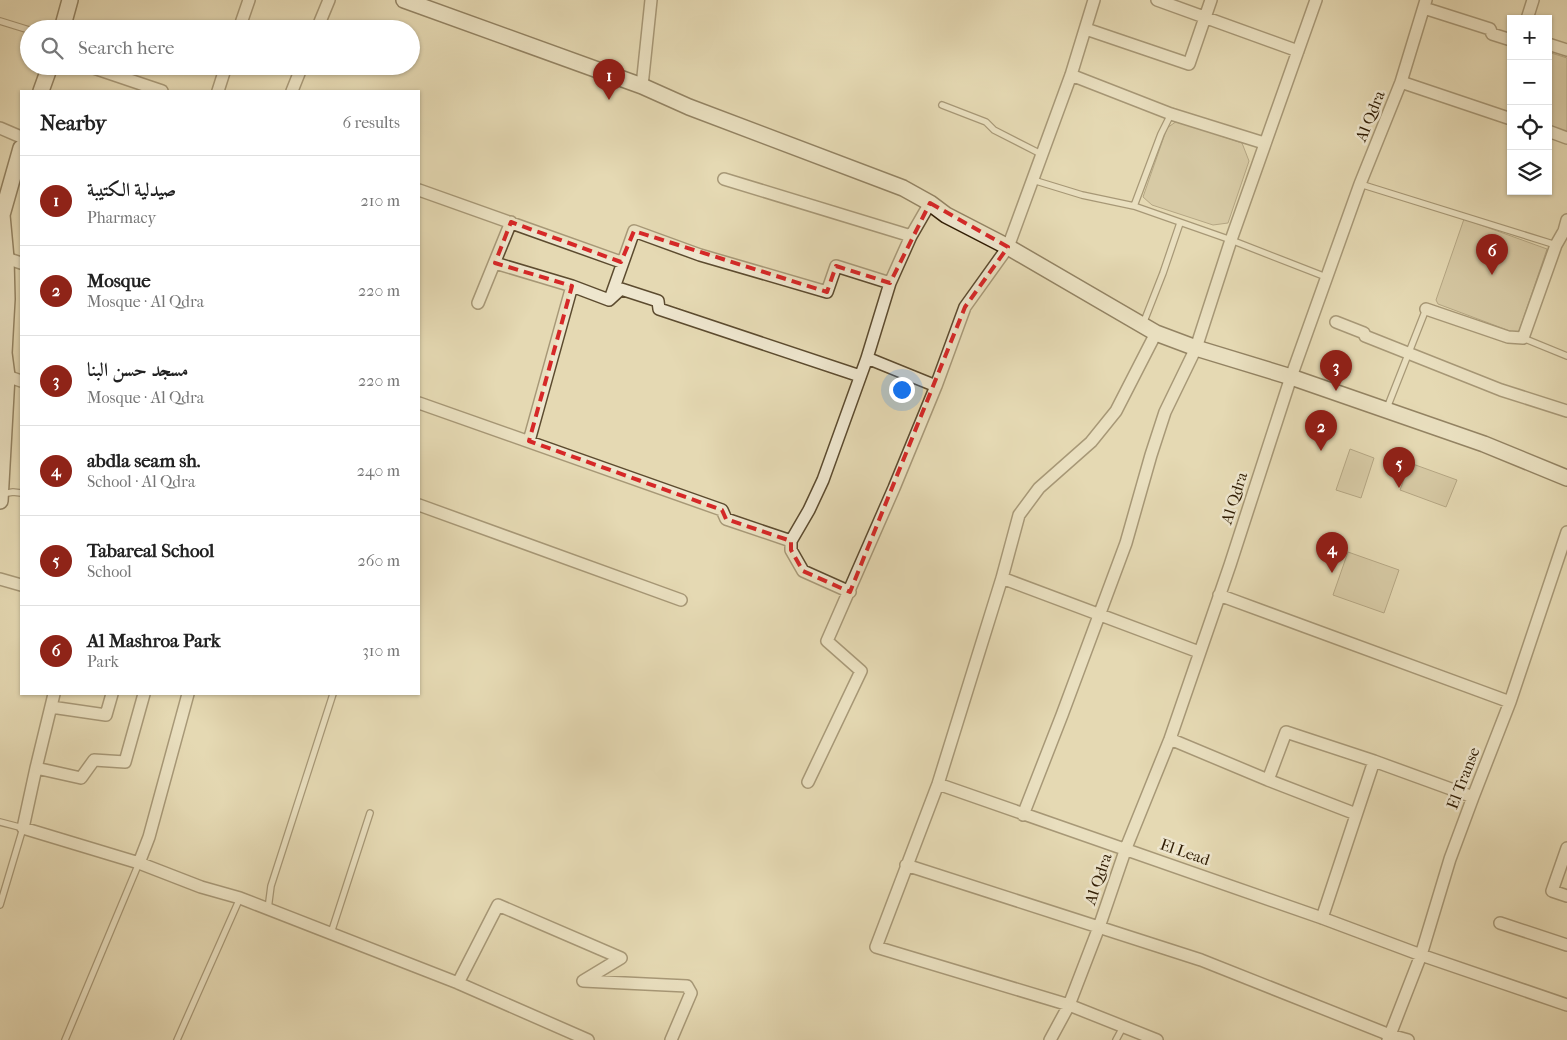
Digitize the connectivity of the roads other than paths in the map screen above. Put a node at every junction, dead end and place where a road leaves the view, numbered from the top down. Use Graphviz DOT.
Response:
graph roads {
  1 [pos="70,0"];
  2 [pos="249,0"];
  3 [pos="329,0"];
  4 [pos="404,0"];
  5 [pos="651,0"];
  6 [pos="1094,0"];
  7 [pos="1157,0"];
  8 [pos="1211,0"];
  9 [pos="1316,0"];
  10 [pos="1533,0"];
  11 [pos="1425,4"];
  12 [pos="1528,15"];
  13 [pos="1205,16"];
  14 [pos="64,20"];
  15 [pos="242,20"];
  16 [pos="321,20"];
  17 [pos="0,21"];
  18 [pos="20,27"];
  19 [pos="1086,29"];
  20 [pos="1507,39"];
  21 [pos="1552,45"];
  22 [pos="1567,50"];
  23 [pos="1298,51"];
  24 [pos="47,75"];
  25 [pos="115,75"];
  26 [pos="223,75"];
  27 [pos="298,75"];
  28 [pos="1071,75"];
  29 [pos="1401,82"];
  30 [pos="642,86"];
  31 [pos="41,90"];
  32 [pos="159,90"];
  33 [pos="218,90"];
  34 [pos="292,90"];
  35 [pos="942,106"];
  36 [pos="1171,114"];
  37 [pos="1507,118"];
  38 [pos="0,128"];
  39 [pos="1552,132"];
  40 [pos="20,137"];
  41 [pos="1567,138"];
  42 [pos="1264,143"];
  43 [pos="1041,154"];
  44 [pos="20,156"];
  45 [pos="724,179"];
  46 [pos="1032,180"];
  47 [pos="1360,184"];
  48 [pos="420,190"];
  49 [pos="930,203"];
  50 [pos="1134,206"];
  51 [pos="1,214"];
  52 [pos="1567,220"];
  53 [pos="511,222"];
  54 [pos="1180,223"];
  55 [pos="911,236"];
  56 [pos="1231,240"];
  57 [pos="1556,245"];
  58 [pos="1008,247"];
  59 [pos="6,258"];
  60 [pos="621,262"];
  61 [pos="20,263"];
  62 [pos="495,263"];
  63 [pos="1326,277"];
  64 [pos="890,283"];
  65 [pos="572,286"];
  66 [pos="4,298"];
  67 [pos="609,300"];
  68 [pos="478,303"];
  69 [pos="1426,309"];
  70 [pos="1336,322"];
  71 [pos="1143,325"];
  72 [pos="1156,333"];
  73 [pos="1523,338"];
  74 [pos="1196,348"];
  75 [pos="2,353"];
  76 [pos="1409,353"];
  77 [pos="1567,356"];
  78 [pos="867,358"];
  79 [pos="860,376"];
  80 [pos="1290,377"];
  81 [pos="14,378"];
  82 [pos="936,386"];
  83 [pos="420,403"];
  84 [pos="1386,410"];
  85 [pos="1567,411"];
  86 [pos="529,441"];
  87 [pos="1567,478"];
  88 [pos="20,493"];
  89 [pos="0,497"];
  90 [pos="420,505"];
  91 [pos="1567,532"];
  92 [pos="791,541"];
  93 [pos="1002,578"];
  94 [pos="0,579"];
  95 [pos="20,585"];
  96 [pos="850,592"];
  97 [pos="1219,595"];
  98 [pos="681,600"];
  99 [pos="1100,614"];
  100 [pos="1199,652"];
  101 [pos="54,695"];
  102 [pos="112,695"];
  103 [pos="144,695"];
  104 [pos="188,695"];
  105 [pos="333,695"];
  106 [pos="1510,702"];
  107 [pos="51,707"];
  108 [pos="1170,739"];
  109 [pos="1374,761"];
  110 [pos="36,768"];
  111 [pos="1268,780"];
  112 [pos="808,782"];
  113 [pos="938,784"];
  114 [pos="1472,797"];
  115 [pos="370,813"];
  116 [pos="1356,814"];
  117 [pos="1023,815"];
  118 [pos="0,822"];
  119 [pos="22,828"];
  120 [pos="1126,848"];
  121 [pos="1567,848"];
  122 [pos="139,863"];
  123 [pos="906,865"];
  124 [pos="1567,896"];
  125 [pos="240,898"];
  126 [pos="0,905"];
  127 [pos="268,908"];
  128 [pos="1322,918"];
  129 [pos="1500,923"];
  130 [pos="1098,927"];
  131 [pos="332,933"];
  132 [pos="1567,945"];
  133 [pos="1420,955"];
  134 [pos="458,983"];
  135 [pos="1068,1005"];
  136 [pos="1567,1005"];
  137 [pos="1123,1027"];
  138 [pos="1389,1037"];
  139 [pos="65,1040"];
  140 [pos="177,1040"];
  141 [pos="588,1040"];
  142 [pos="671,1040"];
  143 [pos="1050,1040"];
  144 [pos="1116,1040"];
  145 [pos="1157,1040"];
  146 [pos="1408,1040"];
  1 -- 14 [label="street"];
  2 -- 15 [label="street"];
  3 -- 16 [label="street"];
  4 -- 30 [label="street"];
  5 -- 30 [label="street"];
  6 -- 19 [label="street"];
  7 -- 13 [label="street"];
  8 -- 13 [label="street"];
  9 -- 23 [label="street"];
  10 -- 12 [label="street"];
  11 -- 20 [label="street"];
  11 -- 29 [label="street, Al Qdra"];
  13 -- 19 [label="street"];
  13 -- 23 [label="street"];
  17 -- 18 [label="lane"];
  19 -- 28 [label="street"];
  21 -- 22 [label="street"];
  23 -- 42 [label="street"];
  24 -- 31 [label="street"];
  25 -- 32 [label="street"];
  26 -- 33 [label="street"];
  27 -- 34 [label="street"];
  28 -- 36 [label="street"];
  28 -- 43 [label="street"];
  29 -- 37 [label="street"];
  29 -- 47 [label="street, Al Qdra"];
  30 -- 49 [label="street"];
  35 -- 43 [label="lane"];
  36 -- 42 [label="street"];
  36 -- 50 [label="lane"];
  38 -- 40 [label="street"];
  39 -- 41 [label="street"];
  42 -- 56 [label="street"];
  43 -- 46 [label="street"];
  44 -- 51 [label="street"];
  45 -- 55 [label="street"];
  46 -- 50 [label="lane"];
  46 -- 58 [label="street"];
  47 -- 57 [label="lane"];
  47 -- 63 [label="street, Al Qdra"];
  48 -- 53 [label="street"];
  49 -- 55 [label="street"];
  49 -- 58 [label="street"];
  50 -- 54 [label="lane"];
  51 -- 59 [label="street"];
  52 -- 57 [label="street"];
  53 -- 60 [label="street"];
  53 -- 62 [label="street"];
  54 -- 56 [label="lane"];
  54 -- 71 [label="lane"];
  55 -- 64 [label="street"];
  56 -- 63 [label="lane"];
  56 -- 74 [label="street"];
  57 -- 73 [label="street"];
  58 -- 71 [label="street"];
  58 -- 82 [label="street"];
  59 -- 61 [label="street"];
  59 -- 66 [label="street"];
  60 -- 64 [label="street"];
  60 -- 67 [label="street"];
  62 -- 65 [label="street"];
  62 -- 68 [label="street"];
  63 -- 80 [label="street, Al Qdra"];
  64 -- 78 [label="street"];
  65 -- 67 [label="street"];
  65 -- 86 [label="street"];
  66 -- 75 [label="street"];
  67 -- 79 [label="street"];
  69 -- 73 [label="street"];
  69 -- 76 [label="lane"];
  70 -- 76 [label="street"];
  71 -- 72 [label="street"];
  72 -- 74 [label="street"];
  72 -- 93 [label="street"];
  73 -- 77 [label="lane"];
  74 -- 80 [label="street"];
  74 -- 99 [label="street"];
  75 -- 81 [label="street"];
  76 -- 84 [label="lane"];
  76 -- 85 [label="street"];
  78 -- 79 [label="street"];
  78 -- 82 [label="street"];
  79 -- 92 [label="street"];
  80 -- 84 [label="street"];
  80 -- 97 [label="street, Al Qdra"];
  81 -- 89 [label="street"];
  82 -- 96 [label="street"];
  83 -- 86 [label="street"];
  84 -- 87 [label="street"];
  86 -- 92 [label="street"];
  88 -- 89 [label="lane"];
  90 -- 98 [label="street"];
  91 -- 106 [label="street, El Transe"];
  92 -- 96 [label="street"];
  93 -- 99 [label="street"];
  93 -- 113 [label="street"];
  94 -- 95 [label="street"];
  96 -- 112 [label="street"];
  97 -- 100 [label="street, Al Qdra"];
  97 -- 106 [label="street"];
  99 -- 100 [label="street"];
  99 -- 117 [label="street"];
  100 -- 108 [label="street, Al Qdra"];
  101 -- 107 [label="street"];
  102 -- 107 [label="street"];
  103 -- 110 [label="street"];
  104 -- 122 [label="street"];
  105 -- 127 [label="lane"];
  106 -- 114 [label="street, El Transe"];
  107 -- 110 [label="street"];
  108 -- 111 [label="street"];
  108 -- 120 [label="street, Al Qdra"];
  109 -- 111 [label="street"];
  109 -- 114 [label="street"];
  109 -- 116 [label="street"];
  110 -- 119 [label="street"];
  111 -- 116 [label="street"];
  113 -- 117 [label="street, El Lead"];
  113 -- 123 [label="street"];
  114 -- 133 [label="street, El Transe"];
  115 -- 131 [label="lane"];
  116 -- 128 [label="street"];
  117 -- 120 [label="street, El Lead"];
  118 -- 119 [label="lane"];
  119 -- 122 [label="street"];
  119 -- 126 [label="lane"];
  120 -- 128 [label="street, El Lead"];
  120 -- 130 [label="street, Al Qdra"];
  121 -- 124 [label="street"];
  122 -- 125 [label="street"];
  122 -- 139 [label="lane"];
  123 -- 130 [label="street"];
  123 -- 135 [label="street"];
  125 -- 127 [label="street"];
  125 -- 140 [label="lane"];
  127 -- 131 [label="street"];
  128 -- 133 [label="street, El Lead"];
  129 -- 132 [label="street"];
  130 -- 135 [label="street, Al Qdra"];
  130 -- 138 [label="street"];
  131 -- 134 [label="street"];
  133 -- 136 [label="street, El Lead"];
  133 -- 138 [label="street, El Transe"];
  134 -- 141 [label="street"];
  134 -- 142 [label="street"];
  135 -- 137 [label="street"];
  135 -- 143 [label="street, Al Qdra"];
  137 -- 144 [label="lane"];
  137 -- 145 [label="street"];
  138 -- 146 [label="street"];
}
